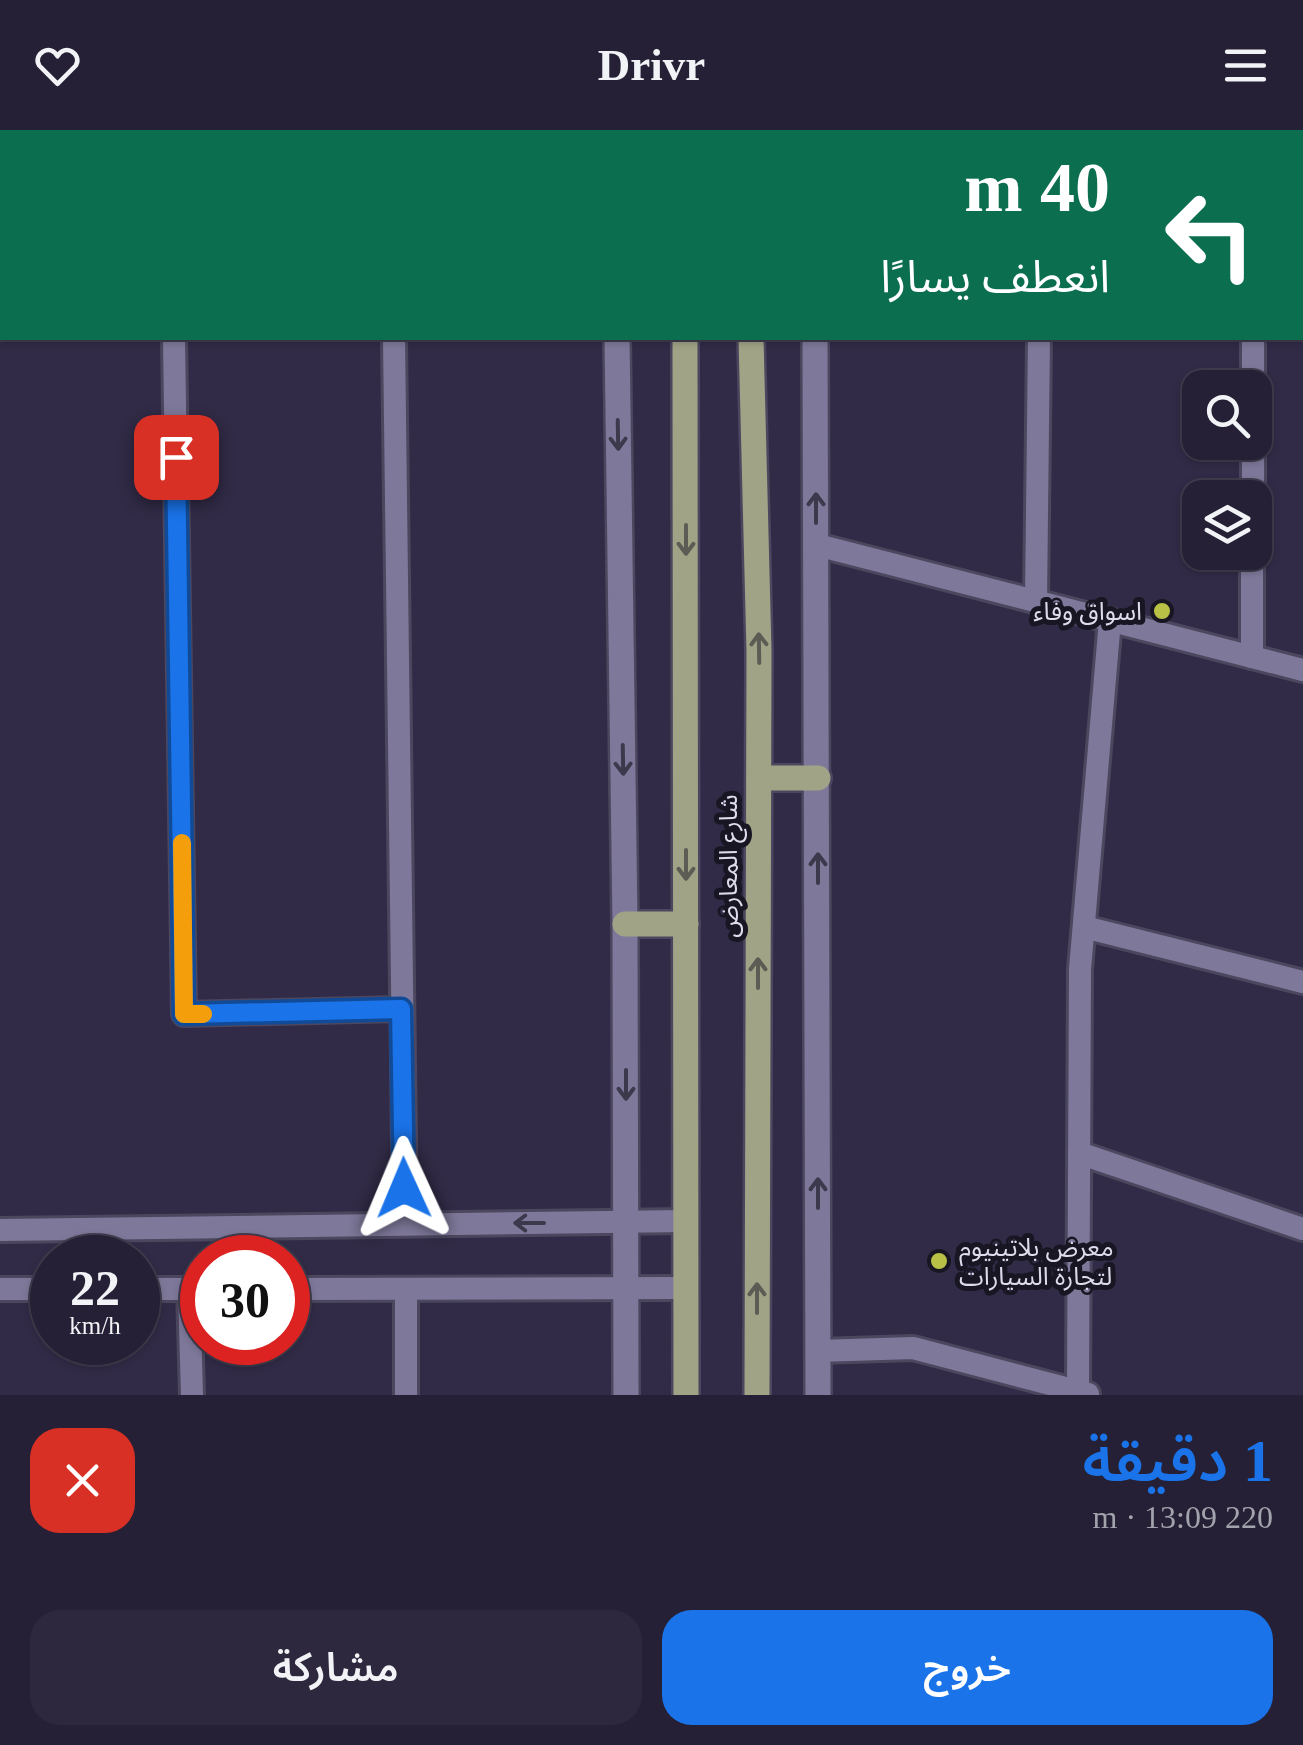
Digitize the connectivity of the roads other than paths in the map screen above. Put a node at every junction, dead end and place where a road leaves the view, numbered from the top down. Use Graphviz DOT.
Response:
graph roads {
  1 [pos="174,340"];
  2 [pos="394,340"];
  3 [pos="617,340"];
  4 [pos="685,340"];
  5 [pos="751,340"];
  6 [pos="815,340"];
  7 [pos="1039,340"];
  8 [pos="1253,340"];
  9 [pos="1253,370"];
  10 [pos="817,545"];
  11 [pos="1252,570"];
  12 [pos="1036,601"];
  13 [pos="1110,620"];
  14 [pos="1252,657"];
  15 [pos="1303,670"];
  16 [pos="759,778"];
  17 [pos="818,778"];
  18 [pos="625,924"];
  19 [pos="686,924"];
  20 [pos="1084,927"];
  21 [pos="1303,982"];
  22 [pos="401,1009"];
  23 [pos="1079,1153"];
  24 [pos="685,1221"];
  25 [pos="626,1222"];
  26 [pos="405,1224"];
  27 [pos="1303,1229"];
  28 [pos="0,1230"];
  29 [pos="626,1288"];
  30 [pos="686,1288"];
  31 [pos="30,1289"];
  32 [pos="310,1289"];
  33 [pos="406,1289"];
  34 [pos="0,1290"];
  35 [pos="818,1350"];
  36 [pos="193,1365"];
  37 [pos="1084,1393"];
  38 [pos="192,1395"];
  39 [pos="406,1395"];
  40 [pos="626,1395"];
  41 [pos="686,1395"];
  42 [pos="757,1395"];
  43 [pos="818,1395"];
  1 -- 22 [label="street"];
  2 -- 22 [label="street"];
  3 -- 18 [label="main road, one-way"];
  4 -- 19 [label="main road, شارع المعارض, one-way"];
  16 -- 5 [label="main road, شارع المعارض, one-way"];
  10 -- 6 [label="main road, one-way"];
  7 -- 12 [label="street"];
  8 -- 9 [label="street"];
  10 -- 12 [label="street"];
  10 -- 17 [label="main road"];
  11 -- 14 [label="street"];
  12 -- 13 [label="street"];
  13 -- 14 [label="street"];
  13 -- 20 [label="street"];
  14 -- 15 [label="street"];
  16 -- 17 [label="main road"];
  42 -- 16 [label="main road, شارع المعارض, one-way"];
  35 -- 17 [label="main road, one-way"];
  18 -- 19 [label="main road"];
  18 -- 25 [label="main road, one-way"];
  19 -- 24 [label="main road, شارع المعارض"];
  20 -- 21 [label="street"];
  20 -- 23 [label="street"];
  22 -- 26 [label="street"];
  23 -- 27 [label="street"];
  23 -- 37 [label="street"];
  24 -- 25 [label="street"];
  24 -- 30 [label="main road, شارع المعارض"];
  25 -- 26 [label="street, one-way"];
  25 -- 29 [label="main road"];
  26 -- 28 [label="street"];
  29 -- 30 [label="street"];
  29 -- 33 [label="street"];
  29 -- 40 [label="main road"];
  30 -- 41 [label="main road, شارع المعارض"];
  31 -- 34 [label="street"];
  32 -- 33 [label="street"];
  33 -- 39 [label="street"];
  35 -- 37 [label="street"];
  35 -- 43 [label="main road"];
  36 -- 38 [label="street"];
}
